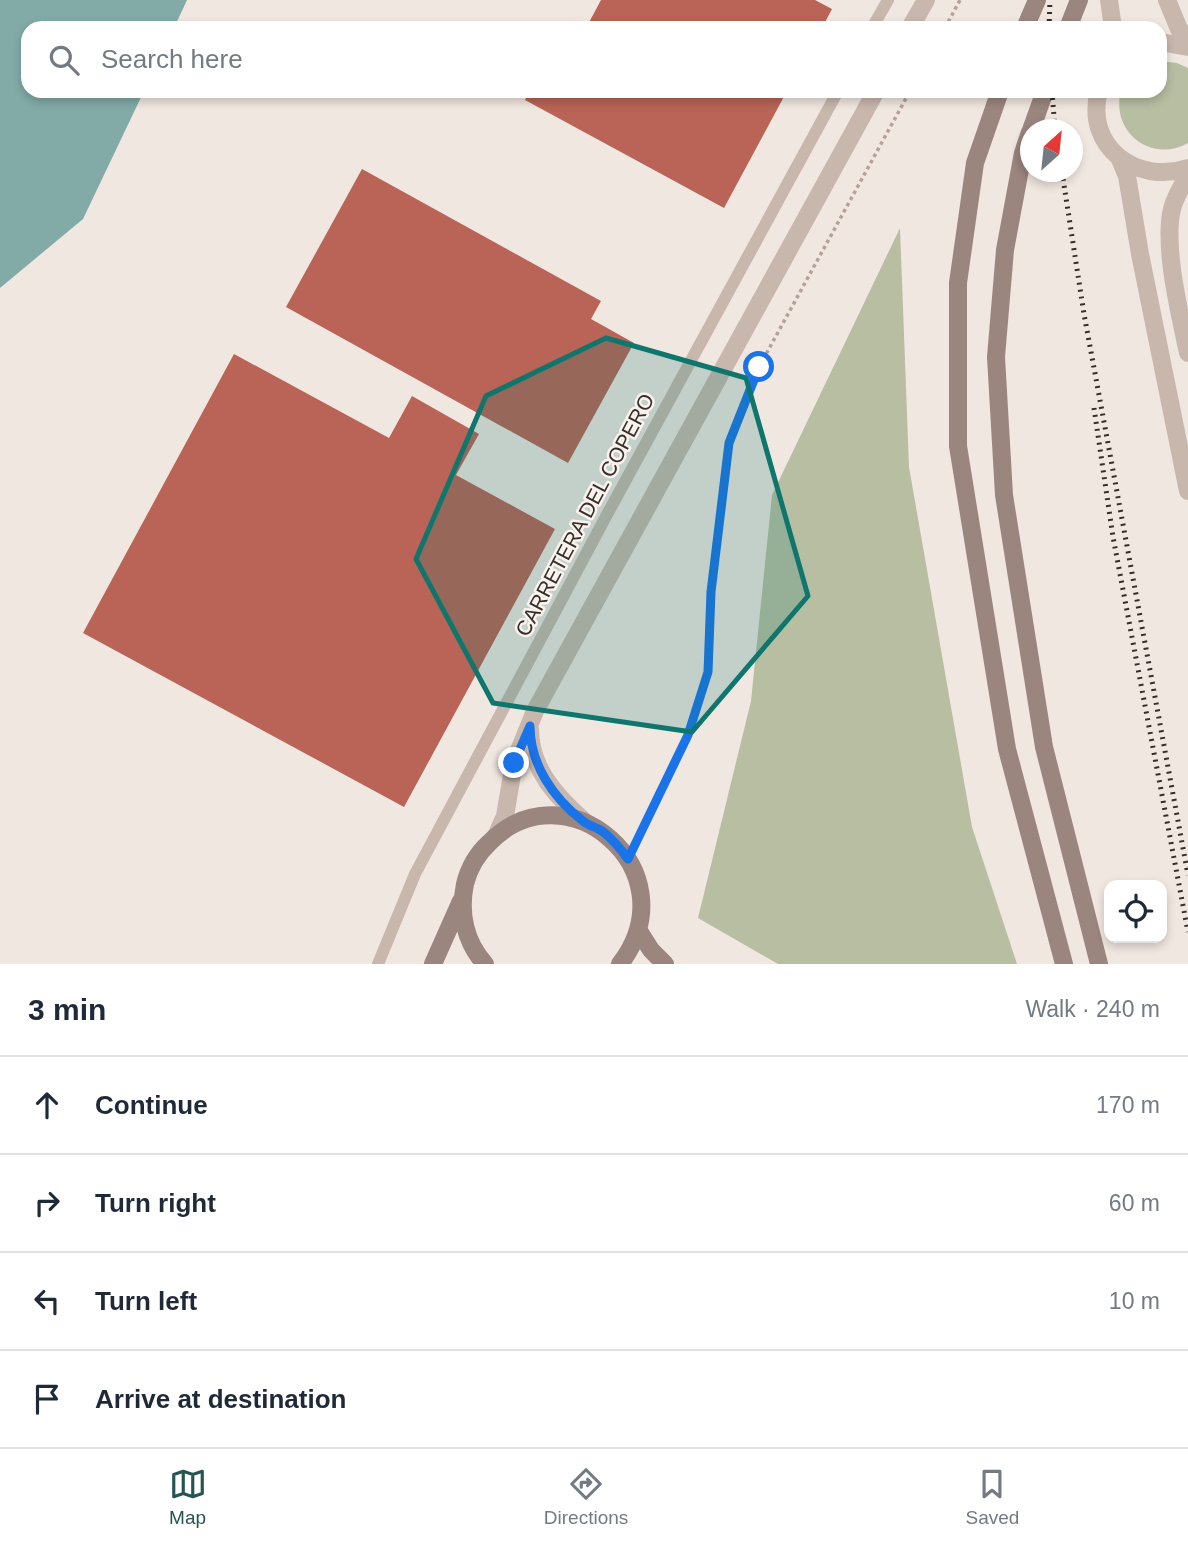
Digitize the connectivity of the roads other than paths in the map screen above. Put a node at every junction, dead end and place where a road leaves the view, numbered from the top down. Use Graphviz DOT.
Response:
graph roads {
  1 [pos="887,0"];
  2 [pos="926,0"];
  3 [pos="1037,0"];
  4 [pos="1079,0"];
  5 [pos="1109,0"];
  6 [pos="1167,0"];
  7 [pos="876,21"];
  8 [pos="915,21"];
  9 [pos="1028,21"];
  10 [pos="1072,21"];
  11 [pos="1112,21"];
  12 [pos="1188,40"];
  13 [pos="1167,43"];
  14 [pos="1188,47"];
  15 [pos="834,98"];
  16 [pos="872,98"];
  17 [pos="998,98"];
  18 [pos="1043,98"];
  19 [pos="1098,98"];
  20 [pos="1035,119"];
  21 [pos="1119,157"];
  22 [pos="1188,168"];
  23 [pos="1020,169"];
  24 [pos="1188,175"];
  25 [pos="1187,344"];
  26 [pos="1188,491"];
  27 [pos="530,726"];
  28 [pos="584,822"];
  29 [pos="497,834"];
  30 [pos="462,898"];
  31 [pos="639,931"];
  32 [pos="378,964"];
  33 [pos="433,964"];
  34 [pos="485,964"];
  35 [pos="620,964"];
  36 [pos="665,964"];
  37 [pos="1064,964"];
  38 [pos="1099,964"];
  1 -- 7 [label="lane"];
  2 -- 8 [label="street"];
  3 -- 9 [label="main road"];
  4 -- 10 [label="main road"];
  5 -- 11 [label="street"];
  6 -- 12 [label="street"];
  13 -- 14 [label="street"];
  15 -- 32 [label="lane, CARRETERA DEL COPERO"];
  16 -- 27 [label="street"];
  17 -- 37 [label="main road"];
  18 -- 20 [label="main road"];
  19 -- 21 [label="street"];
  21 -- 22 [label="street"];
  21 -- 26 [label="street"];
  23 -- 38 [label="main road"];
  24 -- 25 [label="street"];
  27 -- 28 [label="street"];
  27 -- 29 [label="street"];
  28 -- 29 [label="main road"];
  28 -- 31 [label="main road"];
  29 -- 30 [label="main road"];
  30 -- 33 [label="main road"];
  30 -- 34 [label="main road"];
  31 -- 35 [label="main road"];
  31 -- 36 [label="main road"];
}
